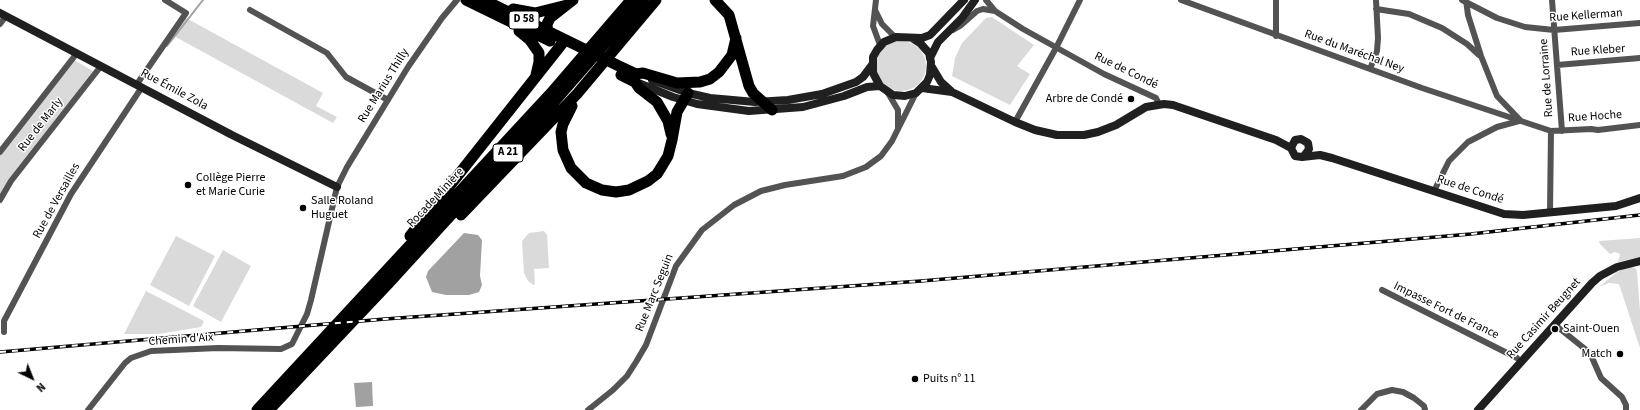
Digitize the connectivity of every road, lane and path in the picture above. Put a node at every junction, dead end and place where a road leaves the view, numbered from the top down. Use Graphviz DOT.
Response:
graph roads {
  1 [pos="165,0"];
  2 [pos="457,0"];
  3 [pos="485,0"];
  4 [pos="631,0"];
  5 [pos="643,0"];
  6 [pos="656,0"];
  7 [pos="662,0"];
  8 [pos="716,0"];
  9 [pos="876,0"];
  10 [pos="964,0"];
  11 [pos="975,0"];
  12 [pos="986,0"];
  13 [pos="1080,0"];
  14 [pos="1181,0"];
  15 [pos="1276,0"];
  16 [pos="1376,0"];
  17 [pos="1552,0"];
  18 [pos="468,1"];
  19 [pos="1465,1"];
  20 [pos="568,3"];
  21 [pos="875,8"];
  22 [pos="1376,9"];
  23 [pos="250,10"];
  24 [pos="995,11"];
  25 [pos="3,14"];
  26 [pos="641,18"];
  27 [pos="1640,23"];
  28 [pos="0,24"];
  29 [pos="516,25"];
  30 [pos="1554,30"];
  31 [pos="948,32"];
  32 [pos="548,36"];
  33 [pos="1276,36"];
  34 [pos="895,37"];
  35 [pos="736,38"];
  36 [pos="912,38"];
  37 [pos="565,45"];
  38 [pos="880,45"];
  39 [pos="1056,48"];
  40 [pos="77,53"];
  41 [pos="1480,56"];
  42 [pos="930,58"];
  43 [pos="1640,58"];
  44 [pos="872,65"];
  45 [pos="1557,65"];
  46 [pos="101,66"];
  47 [pos="932,67"];
  48 [pos="1370,69"];
  49 [pos="636,78"];
  50 [pos="532,82"];
  51 [pos="140,85"];
  52 [pos="880,86"];
  53 [pos="919,90"];
  54 [pos="952,92"];
  55 [pos="888,93"];
  56 [pos="577,94"];
  57 [pos="685,97"];
  58 [pos="388,100"];
  59 [pos="762,102"];
  60 [pos="1159,104"];
  61 [pos="772,110"];
  62 [pos="1521,121"];
  63 [pos="1015,122"];
  64 [pos="1640,125"];
  65 [pos="898,130"];
  66 [pos="1551,131"];
  67 [pos="1562,131"];
  68 [pos="672,140"];
  69 [pos="1292,145"];
  70 [pos="1309,146"];
  71 [pos="0,152"];
  72 [pos="1320,155"];
  73 [pos="1304,156"];
  74 [pos="337,187"];
  75 [pos="2,190"];
  76 [pos="1434,191"];
  77 [pos="1640,198"];
  78 [pos="0,200"];
  79 [pos="1550,212"];
  80 [pos="1640,261"];
  81 [pos="389,283"];
  82 [pos="1382,290"];
  83 [pos="365,301"];
  84 [pos="1554,324"];
  85 [pos="4,332"];
  86 [pos="334,334"];
  87 [pos="1521,362"];
  88 [pos="88,410"];
  89 [pos="257,410"];
  90 [pos="269,410"];
  91 [pos="588,410"];
  92 [pos="1361,410"];
  93 [pos="1425,410"];
  94 [pos="1478,410"];
  95 [pos="1626,410"];
  1 -- 51 [label="street, Rue de Versailles"];
  2 -- 58 [label="street, Rue Marius Thilly"];
  3 -- 20 [label="highway"];
  3 -- 32 [label="highway, D 58"];
  4 -- 83 [label="highway, Rocade Minière / A 21"];
  5 -- 81 [label="highway, Rocade Minière / A 21"];
  6 -- 26 [label="highway"];
  7 -- 26 [label="highway"];
  8 -- 35 [label="highway"];
  9 -- 21 [label="street"];
  10 -- 36 [label="main road"];
  11 -- 31 [label="main road"];
  12 -- 24 [label="street, Rue de Condé"];
  13 -- 39 [label="street"];
  14 -- 33 [label="street, Rue du Maréchal Ney"];
  15 -- 33 [label="street"];
  16 -- 22 [label="street"];
  17 -- 30 [label="street, Rue de Lorraine"];
  18 -- 29 [label="highway, D 58"];
  19 -- 30 [label="street, Rue Kellerman"];
  19 -- 41 [label="street"];
  20 -- 32 [label="highway"];
  21 -- 34 [label="street"];
  21 -- 38 [label="street"];
  22 -- 41 [label="street"];
  22 -- 48 [label="street"];
  23 -- 58 [label="street"];
  24 -- 31 [label="street"];
  24 -- 39 [label="street, Rue de Condé"];
  25 -- 28 [label="street"];
  25 -- 40 [label="main road, Rue Émile Zola"];
  26 -- 56 [label="highway"];
  27 -- 30 [label="street, Rue Kellerman"];
  29 -- 32 [label="highway, D 58"];
  29 -- 50 [label="highway"];
  30 -- 45 [label="street, Rue de Lorraine"];
  31 -- 42 [label="main road"];
  32 -- 37 [label="highway, D 58"];
  33 -- 48 [label="street, Rue du Maréchal Ney"];
  34 -- 36 [label="main road"];
  34 -- 38 [label="main road"];
  35 -- 49 [label="highway"];
  35 -- 59 [label="highway"];
  36 -- 42 [label="main road"];
  37 -- 49 [label="highway, D 58"];
  37 -- 50 [label="highway"];
  38 -- 44 [label="main road"];
  39 -- 60 [label="street, Rue de Condé"];
  39 -- 63 [label="street"];
  40 -- 46 [label="main road, Rue Émile Zola"];
  40 -- 71 [label="street"];
  41 -- 62 [label="street"];
  42 -- 47 [label="main road"];
  43 -- 45 [label="street, Rue Kleber"];
  44 -- 52 [label="main road"];
  44 -- 59 [label="main road, D 58"];
  45 -- 67 [label="street, Rue de Lorraine"];
  46 -- 51 [label="main road, Rue Émile Zola"];
  46 -- 75 [label="street, Rue de Marly"];
  47 -- 53 [label="main road"];
  47 -- 54 [label="main road"];
  48 -- 62 [label="street, Rue du Maréchal Ney"];
  49 -- 57 [label="main road, D 58"];
  49 -- 68 [label="highway"];
  50 -- 83 [label="highway"];
  51 -- 74 [label="main road, Rue Émile Zola"];
  51 -- 85 [label="street, Rue de Versailles"];
  52 -- 55 [label="main road"];
  52 -- 61 [label="main road, D 58"];
  53 -- 54 [label="main road"];
  53 -- 55 [label="main road"];
  53 -- 65 [label="street, Rue Marc Seguin"];
  54 -- 63 [label="main road"];
  55 -- 65 [label="street"];
  56 -- 68 [label="highway"];
  56 -- 81 [label="highway"];
  57 -- 59 [label="main road, D 58"];
  57 -- 61 [label="main road, D 58"];
  57 -- 68 [label="highway"];
  58 -- 74 [label="street, Rue Marius Thilly"];
  59 -- 61 [label="highway"];
  60 -- 63 [label="main road"];
  60 -- 69 [label="main road, Rue de Condé"];
  62 -- 66 [label="street, Rue du Maréchal Ney"];
  62 -- 76 [label="street"];
  64 -- 67 [label="street, Rue Hoche"];
  65 -- 91 [label="street, Rue Marc Seguin"];
  66 -- 67 [label="street, Rue Hoche"];
  66 -- 79 [label="street"];
  69 -- 70 [label="main road"];
  69 -- 73 [label="main road"];
  70 -- 72 [label="main road, Rue de Condé"];
  70 -- 73 [label="main road"];
  72 -- 73 [label="main road, Rue de Condé"];
  72 -- 76 [label="main road, Rue de Condé"];
  74 -- 88 [label="street, Chemin d'Aix"];
  75 -- 78 [label="street, Rue de Marly"];
  76 -- 79 [label="main road, Rue de Condé"];
  77 -- 79 [label="main road, Rue de Condé"];
  80 -- 84 [label="main road, Rue Casimir Beugnet"];
  81 -- 83 [label="highway, Rocade Minière / A 21"];
  82 -- 87 [label="street, Impasse Fort de France"];
  83 -- 86 [label="highway, Rocade Minière / A 21"];
  84 -- 87 [label="main road, Rue Casimir Beugnet"];
  84 -- 95 [label="street"];
  86 -- 89 [label="highway, Rocade Minière / A 21"];
  86 -- 90 [label="highway, Rocade Minière / A 21"];
  87 -- 94 [label="main road, Rue Casimir Beugnet"];
  92 -- 93 [label="street"];
}
